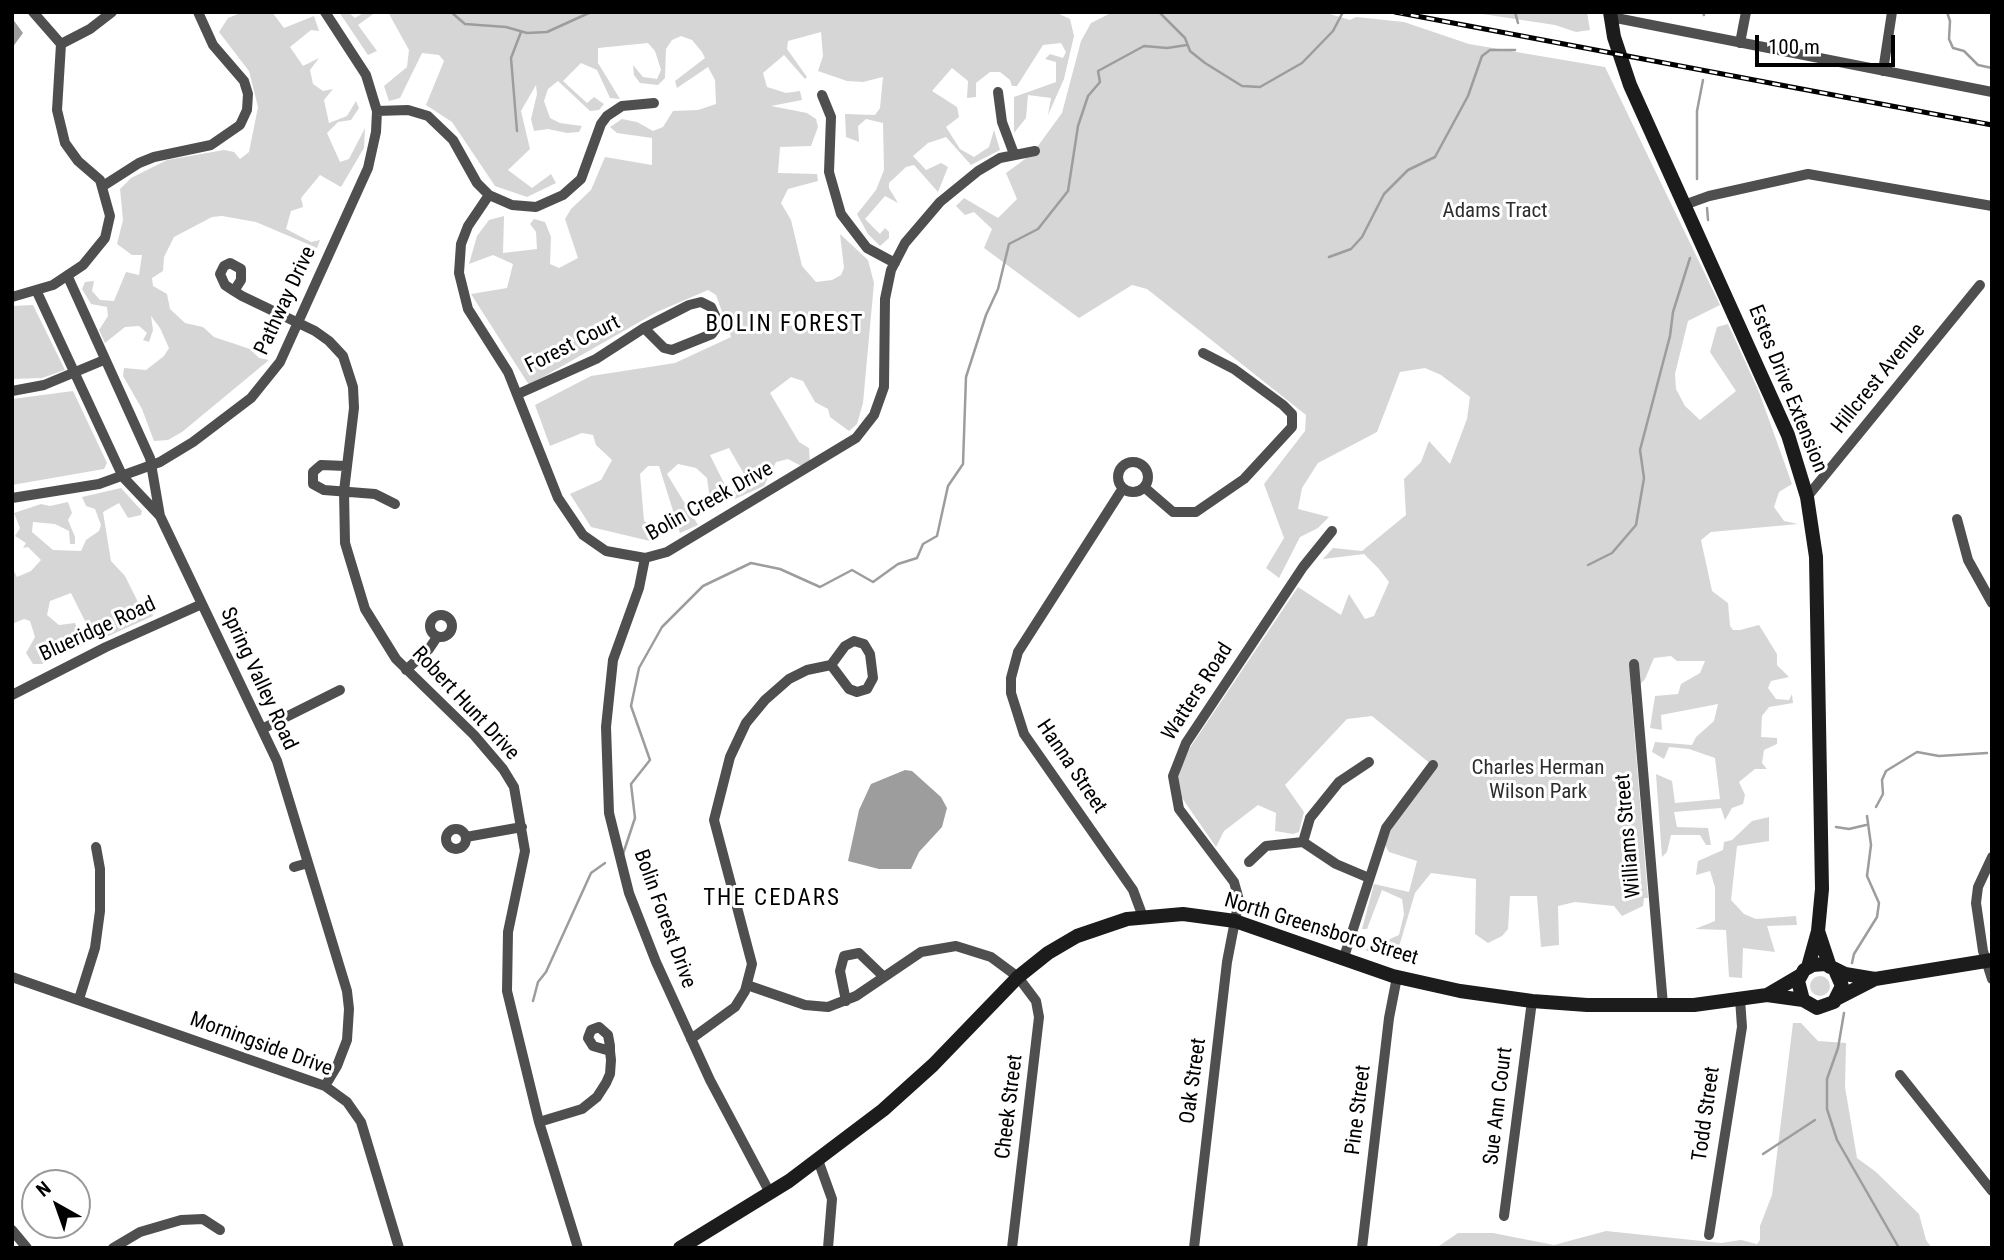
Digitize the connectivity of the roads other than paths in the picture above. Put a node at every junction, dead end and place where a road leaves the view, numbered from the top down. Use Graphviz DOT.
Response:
graph roads {
  1 [pos="33,12"];
  2 [pos="112,12"];
  3 [pos="198,12"];
  4 [pos="325,12"];
  5 [pos="1746,12"];
  6 [pos="1892,12"];
  7 [pos="1611,14"];
  8 [pos="1740,43"];
  9 [pos="61,44"];
  10 [pos="1884,71"];
  11 [pos="998,92"];
  12 [pos="1992,92"];
  13 [pos="822,95"];
  14 [pos="654,103"];
  15 [pos="377,111"];
  16 [pos="1035,151"];
  17 [pos="1014,154"];
  18 [pos="103,186"];
  19 [pos="489,195"];
  20 [pos="1684,205"];
  21 [pos="1992,206"];
  22 [pos="895,263"];
  23 [pos="68,277"];
  24 [pos="1980,285"];
  25 [pos="234,291"];
  26 [pos="37,292"];
  27 [pos="12,297"];
  28 [pos="299,323"];
  29 [pos="644,328"];
  30 [pos="1203,353"];
  31 [pos="104,360"];
  32 [pos="75,373"];
  33 [pos="12,391"];
  34 [pos="518,394"];
  35 [pos="152,465"];
  36 [pos="346,466"];
  37 [pos="122,477"];
  38 [pos="1144,487"];
  39 [pos="1123,488"];
  40 [pos="344,491"];
  41 [pos="1808,497"];
  42 [pos="12,498"];
  43 [pos="394,504"];
  44 [pos="160,516"];
  45 [pos="1956,519"];
  46 [pos="1332,531"];
  47 [pos="645,558"];
  48 [pos="1992,603"];
  49 [pos="202,604"];
  50 [pos="437,637"];
  51 [pos="1634,664"];
  52 [pos="831,665"];
  53 [pos="406,670"];
  54 [pos="340,690"];
  55 [pos="12,695"];
  56 [pos="262,729"];
  57 [pos="1369,762"];
  58 [pos="1433,765"];
  59 [pos="522,827"];
  60 [pos="466,837"];
  61 [pos="1303,842"];
  62 [pos="96,847"];
  63 [pos="1992,857"];
  64 [pos="1249,862"];
  65 [pos="308,863"];
  66 [pos="294,867"];
  67 [pos="1369,878"];
  68 [pos="1143,917"];
  69 [pos="1235,921"];
  70 [pos="1818,931"];
  71 [pos="1343,960"];
  72 [pos="1988,961"];
  73 [pos="1833,968"];
  74 [pos="1804,971"];
  75 [pos="884,976"];
  76 [pos="12,977"];
  77 [pos="1018,977"];
  78 [pos="1397,977"];
  79 [pos="1875,979"];
  80 [pos="1992,979"];
  81 [pos="747,985"];
  82 [pos="1767,995"];
  83 [pos="1838,998"];
  84 [pos="79,999"];
  85 [pos="1740,999"];
  86 [pos="846,1000"];
  87 [pos="1803,1000"];
  88 [pos="1532,1001"];
  89 [pos="1663,1005"];
  90 [pos="691,1039"];
  91 [pos="610,1051"];
  92 [pos="1900,1075"];
  93 [pos="325,1086"];
  94 [pos="539,1122"];
  95 [pos="818,1160"];
  96 [pos="1992,1191"];
  97 [pos="770,1193"];
  98 [pos="1504,1216"];
  99 [pos="12,1230"];
  100 [pos="220,1230"];
  101 [pos="1709,1235"];
  102 [pos="27,1248"];
  103 [pos="113,1248"];
  104 [pos="399,1248"];
  105 [pos="578,1248"];
  106 [pos="681,1248"];
  107 [pos="828,1248"];
  108 [pos="1012,1248"];
  109 [pos="1194,1248"];
  110 [pos="1362,1248"];
  1 -- 9 [label="street"];
  2 -- 9 [label="street"];
  3 -- 18 [label="street"];
  4 -- 15 [label="street, Pathway Drive"];
  5 -- 8 [label="street"];
  6 -- 10 [label="street"];
  7 -- 8 [label="street"];
  7 -- 20 [label="main road, Estes Drive Extension"];
  8 -- 10 [label="street"];
  9 -- 18 [label="street"];
  10 -- 12 [label="street"];
  11 -- 17 [label="street"];
  13 -- 22 [label="street"];
  14 -- 19 [label="street"];
  15 -- 19 [label="street"];
  15 -- 28 [label="street, Pathway Drive"];
  16 -- 17 [label="street, Bolin Creek Drive"];
  17 -- 22 [label="street, Bolin Creek Drive"];
  18 -- 23 [label="street"];
  19 -- 34 [label="street, Bolin Creek Drive"];
  20 -- 21 [label="street"];
  20 -- 41 [label="main road, Estes Drive Extension"];
  22 -- 47 [label="street, Bolin Creek Drive"];
  23 -- 26 [label="street"];
  23 -- 31 [label="street, Spring Valley Road"];
  24 -- 41 [label="street, Hillcrest Avenue"];
  25 -- 28 [label="street, Robert Hunt Drive"];
  26 -- 27 [label="street"];
  26 -- 32 [label="street, Spring Valley Road"];
  28 -- 35 [label="street, Pathway Drive"];
  28 -- 36 [label="street, Robert Hunt Drive"];
  29 -- 29 [label="street, Forest Court"];
  29 -- 34 [label="street, Forest Court"];
  30 -- 38 [label="street"];
  31 -- 32 [label="street"];
  31 -- 35 [label="street, Spring Valley Road"];
  32 -- 33 [label="street"];
  32 -- 37 [label="street, Spring Valley Road"];
  34 -- 47 [label="street, Bolin Creek Drive"];
  35 -- 37 [label="street, Pathway Drive"];
  35 -- 44 [label="street, Spring Valley Road"];
  36 -- 40 [label="street, Robert Hunt Drive"];
  36 -- 40 [label="street"];
  37 -- 42 [label="street, Pathway Drive"];
  37 -- 44 [label="street, Spring Valley Road"];
  38 -- 39 [label="street"];
  38 -- 39 [label="street"];
  39 -- 68 [label="street, Hanna Street"];
  40 -- 43 [label="street"];
  40 -- 53 [label="street, Robert Hunt Drive"];
  41 -- 70 [label="main road, Estes Drive Extension"];
  44 -- 49 [label="street, Spring Valley Road"];
  45 -- 48 [label="street"];
  46 -- 69 [label="street, Watters Road"];
  47 -- 90 [label="street, Bolin Forest Drive"];
  49 -- 55 [label="street, Blueridge Road"];
  49 -- 56 [label="street, Spring Valley Road"];
  50 -- 53 [label="street"];
  51 -- 89 [label="street, Williams Street"];
  52 -- 52 [label="street"];
  52 -- 81 [label="street"];
  53 -- 59 [label="street, Robert Hunt Drive"];
  54 -- 56 [label="street"];
  56 -- 65 [label="street, Spring Valley Road"];
  57 -- 61 [label="street"];
  58 -- 67 [label="street"];
  59 -- 60 [label="street"];
  59 -- 94 [label="street, Robert Hunt Drive"];
  61 -- 64 [label="street"];
  61 -- 67 [label="street"];
  62 -- 84 [label="street"];
  63 -- 72 [label="street"];
  65 -- 66 [label="street"];
  65 -- 93 [label="street, Spring Valley Road"];
  67 -- 71 [label="street"];
  68 -- 69 [label="main road, North Greensboro Street"];
  68 -- 77 [label="main road, North Greensboro Street"];
  69 -- 71 [label="main road, North Greensboro Street"];
  69 -- 109 [label="street, Oak Street"];
  70 -- 73 [label="main road, Estes Drive Extension"];
  70 -- 74 [label="main road, Estes Drive Extension"];
  71 -- 78 [label="main road, North Greensboro Street"];
  72 -- 79 [label="main road"];
  72 -- 80 [label="street"];
  73 -- 74 [label="main road"];
  73 -- 79 [label="main road"];
  73 -- 83 [label="main road"];
  74 -- 82 [label="main road, North Greensboro Street"];
  74 -- 87 [label="main road"];
  75 -- 77 [label="street"];
  75 -- 86 [label="street"];
  75 -- 86 [label="street"];
  76 -- 84 [label="street, Morningside Drive"];
  77 -- 95 [label="main road, North Greensboro Street"];
  77 -- 108 [label="street, Cheek Street"];
  78 -- 88 [label="main road, North Greensboro Street"];
  78 -- 110 [label="street, Pine Street"];
  79 -- 83 [label="main road"];
  81 -- 86 [label="street"];
  81 -- 90 [label="street"];
  82 -- 85 [label="main road, North Greensboro Street"];
  82 -- 87 [label="main road, North Greensboro Street"];
  83 -- 87 [label="main road"];
  84 -- 93 [label="street, Morningside Drive"];
  85 -- 89 [label="main road, North Greensboro Street"];
  85 -- 101 [label="street, Todd Street"];
  88 -- 89 [label="main road, North Greensboro Street"];
  88 -- 98 [label="street, Sue Ann Court"];
  90 -- 97 [label="street, Bolin Forest Drive"];
  91 -- 94 [label="street"];
  92 -- 96 [label="street"];
  93 -- 104 [label="street, Morningside Drive"];
  94 -- 105 [label="street, Robert Hunt Drive"];
  95 -- 97 [label="main road, North Greensboro Street"];
  95 -- 107 [label="street"];
  97 -- 106 [label="main road, North Greensboro Street"];
  99 -- 102 [label="street"];
  100 -- 103 [label="street"];
}
